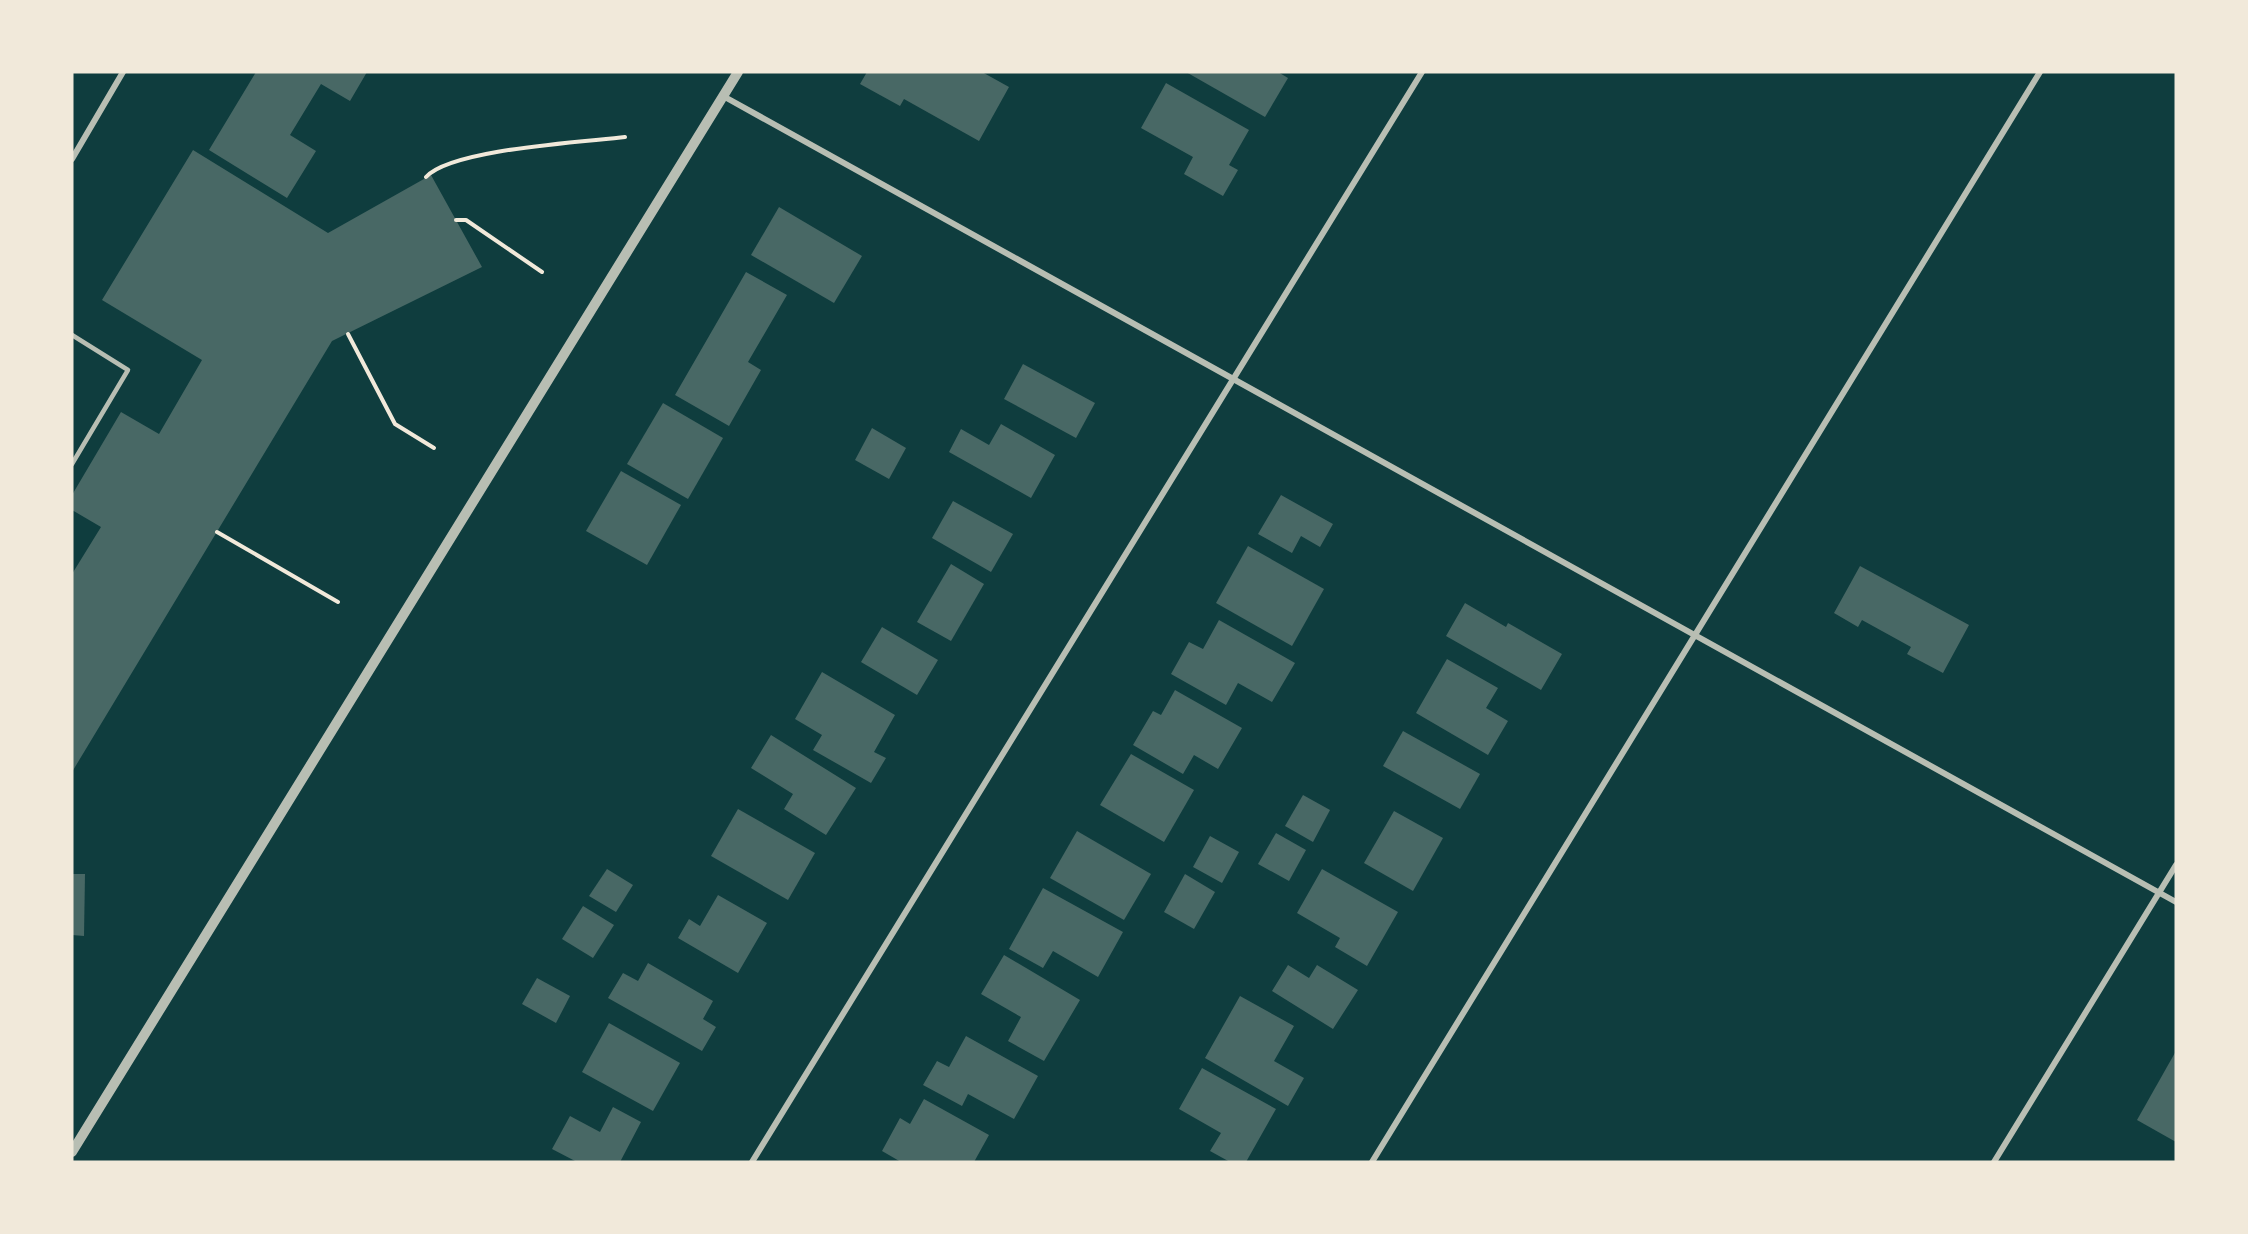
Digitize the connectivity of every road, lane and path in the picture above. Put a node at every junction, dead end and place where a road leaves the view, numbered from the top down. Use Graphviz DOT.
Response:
graph roads {
  1 [pos="123,72"];
  2 [pos="738,72"];
  3 [pos="1422,72"];
  4 [pos="2040,72"];
  5 [pos="723,96"];
  6 [pos="625,137"];
  7 [pos="72,159"];
  8 [pos="426,177"];
  9 [pos="456,220"];
  10 [pos="542,272"];
  11 [pos="348,334"];
  12 [pos="72,335"];
  13 [pos="1233,379"];
  14 [pos="434,447"];
  15 [pos="72,465"];
  16 [pos="217,532"];
  17 [pos="338,602"];
  18 [pos="1695,635"];
  19 [pos="2176,865"];
  20 [pos="2159,892"];
  21 [pos="2176,902"];
  22 [pos="72,1152"];
  23 [pos="752,1162"];
  24 [pos="1372,1162"];
  25 [pos="1994,1162"];
  1 -- 7 [label="street"];
  2 -- 5 [label="street"];
  3 -- 13 [label="street"];
  4 -- 18 [label="street"];
  5 -- 13 [label="street"];
  5 -- 22 [label="street"];
  6 -- 8 [label="path"];
  9 -- 10 [label="path"];
  11 -- 14 [label="path"];
  12 -- 15 [label="lane"];
  13 -- 18 [label="street"];
  13 -- 23 [label="street"];
  16 -- 17 [label="path"];
  18 -- 20 [label="street"];
  18 -- 24 [label="street"];
  19 -- 20 [label="street"];
  20 -- 21 [label="street"];
  20 -- 25 [label="street"];
}
